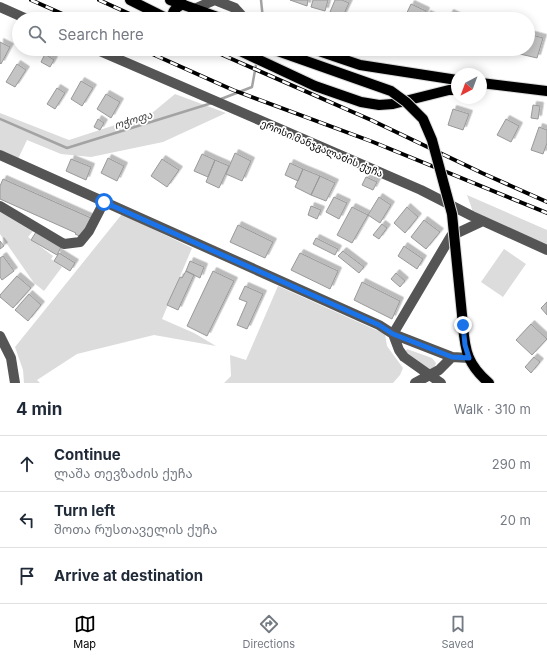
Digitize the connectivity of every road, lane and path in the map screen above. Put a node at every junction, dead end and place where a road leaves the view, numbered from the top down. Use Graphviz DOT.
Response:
graph roads {
  1 [pos="130,0"];
  2 [pos="170,0"];
  3 [pos="183,4"];
  4 [pos="0,7"];
  5 [pos="235,8"];
  6 [pos="194,9"];
  7 [pos="154,12"];
  8 [pos="173,12"];
  9 [pos="203,12"];
  10 [pos="235,12"];
  11 [pos="239,12"];
  12 [pos="12,13"];
  13 [pos="111,56"];
  14 [pos="251,56"];
  15 [pos="291,56"];
  16 [pos="333,56"];
  17 [pos="451,79"];
  18 [pos="487,84"];
  19 [pos="506,86"];
  20 [pos="487,88"];
  21 [pos="451,90"];
  22 [pos="547,91"];
  23 [pos="0,157"];
  24 [pos="104,202"];
  25 [pos="0,206"];
  26 [pos="483,221"];
  27 [pos="547,250"];
  28 [pos="393,334"];
  29 [pos="0,336"];
  30 [pos="452,357"];
  31 [pos="469,358"];
  32 [pos="429,376"];
  33 [pos="15,383"];
  34 [pos="415,383"];
  35 [pos="440,383"];
  36 [pos="489,383"];
  1 -- 7 [label="main road"];
  2 -- 3 [label="main road"];
  3 -- 6 [label="main road"];
  3 -- 8 [label="main road"];
  4 -- 12 [label="street"];
  5 -- 6 [label="street"];
  5 -- 10 [label="street"];
  5 -- 11 [label="street"];
  6 -- 9 [label="main road"];
  13 -- 26 [label="street, ეროსი მანჯგალაძის ქუჩა"];
  14 -- 21 [label="main road"];
  15 -- 31 [label="main road, bridge"];
  16 -- 17 [label="main road"];
  18 -- 19 [label="main road"];
  19 -- 20 [label="main road"];
  19 -- 22 [label="main road"];
  23 -- 24 [label="street"];
  24 -- 25 [label="street"];
  24 -- 28 [label="street"];
  26 -- 27 [label="street, ეროსი მანჯგალაძის ქუჩა"];
  26 -- 28 [label="street"];
  28 -- 30 [label="street"];
  28 -- 32 [label="street"];
  29 -- 33 [label="street"];
  30 -- 31 [label="street"];
  30 -- 32 [label="street"];
  31 -- 36 [label="main road"];
  32 -- 34 [label="street"];
  32 -- 35 [label="street"];
}
